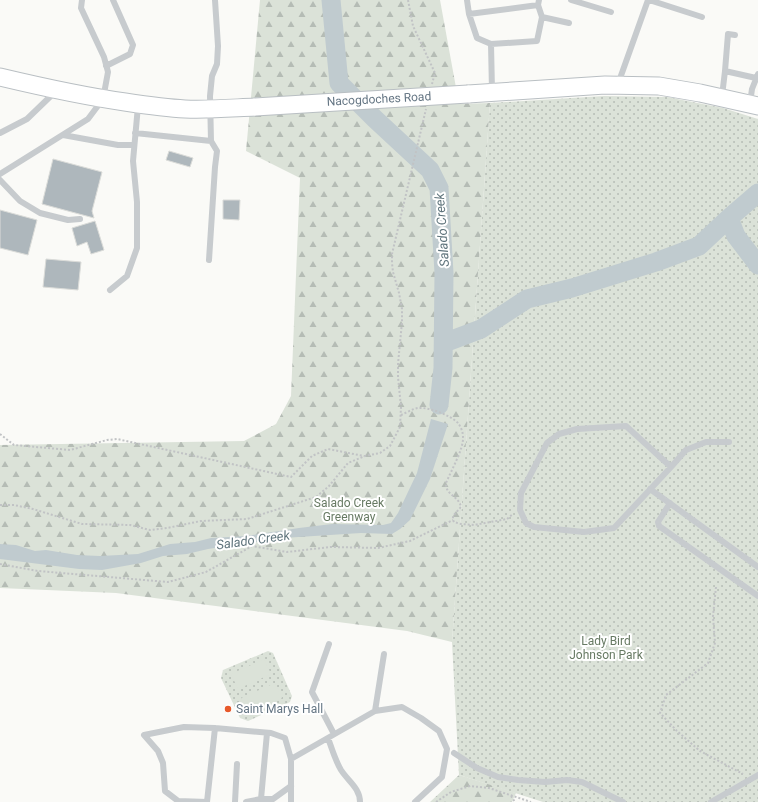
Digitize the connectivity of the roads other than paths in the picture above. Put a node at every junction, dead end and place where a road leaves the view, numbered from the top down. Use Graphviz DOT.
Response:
graph roads {
  1 [pos="82,0"];
  2 [pos="113,0"];
  3 [pos="215,0"];
  4 [pos="467,0"];
  5 [pos="571,0"];
  6 [pos="649,0"];
  7 [pos="538,2"];
  8 [pos="611,12"];
  9 [pos="469,14"];
  10 [pos="542,17"];
  11 [pos="702,17"];
  12 [pos="569,23"];
  13 [pos="735,35"];
  14 [pos="492,44"];
  15 [pos="106,66"];
  16 [pos="725,71"];
  17 [pos="757,76"];
  18 [pos="0,77"];
  19 [pos="617,85"];
  20 [pos="57,90"];
  21 [pos="492,92"];
  22 [pos="722,98"];
  23 [pos="103,99"];
  24 [pos="138,104"];
  25 [pos="754,105"];
  26 [pos="210,108"];
  27 [pos="0,133"];
  28 [pos="135,133"];
  29 [pos="63,135"];
  30 [pos="211,141"];
  31 [pos="134,145"];
  32 [pos="0,174"];
  33 [pos="0,180"];
  34 [pos="80,219"];
  35 [pos="209,260"];
  36 [pos="110,290"];
  37 [pos="729,442"];
  38 [pos="670,467"];
  39 [pos="650,489"];
  40 [pos="670,503"];
  41 [pos="758,567"];
  42 [pos="758,596"];
  43 [pos="329,644"];
  44 [pos="384,654"];
  45 [pos="375,711"];
  46 [pos="215,728"];
  47 [pos="268,733"];
  48 [pos="331,736"];
  49 [pos="454,753"];
  50 [pos="291,759"];
  51 [pos="237,764"];
  52 [pos="758,775"];
  53 [pos="291,786"];
  54 [pos="264,801"];
  55 [pos="192,802"];
  56 [pos="207,802"];
  57 [pos="235,802"];
  58 [pos="246,802"];
  59 [pos="291,802"];
  60 [pos="360,802"];
  61 [pos="415,802"];
  62 [pos="623,802"];
  63 [pos="711,802"];
  1 -- 15 [label="lane"];
  2 -- 15 [label="lane"];
  3 -- 26 [label="lane"];
  4 -- 9 [label="lane"];
  5 -- 8 [label="lane"];
  6 -- 11 [label="lane"];
  6 -- 19 [label="lane"];
  7 -- 9 [label="lane"];
  7 -- 10 [label="lane"];
  9 -- 14 [label="lane"];
  10 -- 12 [label="lane"];
  10 -- 14 [label="lane"];
  13 -- 16 [label="lane"];
  14 -- 21 [label="lane"];
  15 -- 23 [label="lane"];
  16 -- 17 [label="lane"];
  16 -- 22 [label="lane"];
  17 -- 25 [label="lane"];
  18 -- 20 [label="main road, Nacogdoches Road"];
  19 -- 21 [label="main road, Nacogdoches Road"];
  19 -- 22 [label="main road, Nacogdoches Road"];
  20 -- 23 [label="main road, Nacogdoches Road"];
  20 -- 27 [label="lane"];
  21 -- 26 [label="main road, Nacogdoches Road, bridge"];
  22 -- 25 [label="main road, Nacogdoches Road"];
  23 -- 24 [label="main road, Nacogdoches Road"];
  23 -- 29 [label="lane"];
  24 -- 26 [label="main road, Nacogdoches Road"];
  24 -- 28 [label="lane"];
  26 -- 30 [label="lane"];
  28 -- 30 [label="lane"];
  28 -- 31 [label="lane"];
  29 -- 31 [label="lane"];
  29 -- 32 [label="lane"];
  30 -- 35 [label="lane"];
  31 -- 36 [label="lane"];
  33 -- 34 [label="lane"];
  37 -- 38 [label="lane"];
  38 -- 39 [label="lane"];
  38 -- 39 [label="lane"];
  39 -- 40 [label="lane"];
  40 -- 41 [label="lane"];
  40 -- 42 [label="lane"];
  43 -- 48 [label="lane"];
  44 -- 45 [label="lane"];
  45 -- 48 [label="lane"];
  45 -- 61 [label="lane"];
  46 -- 47 [label="lane"];
  46 -- 55 [label="lane"];
  46 -- 56 [label="lane"];
  47 -- 50 [label="lane"];
  47 -- 54 [label="lane"];
  48 -- 50 [label="lane"];
  48 -- 60 [label="lane"];
  49 -- 62 [label="lane"];
  50 -- 53 [label="lane"];
  51 -- 57 [label="lane"];
  52 -- 63 [label="lane"];
  53 -- 54 [label="lane"];
  53 -- 59 [label="lane"];
  54 -- 58 [label="lane"];
  55 -- 56 [label="lane"];
}
